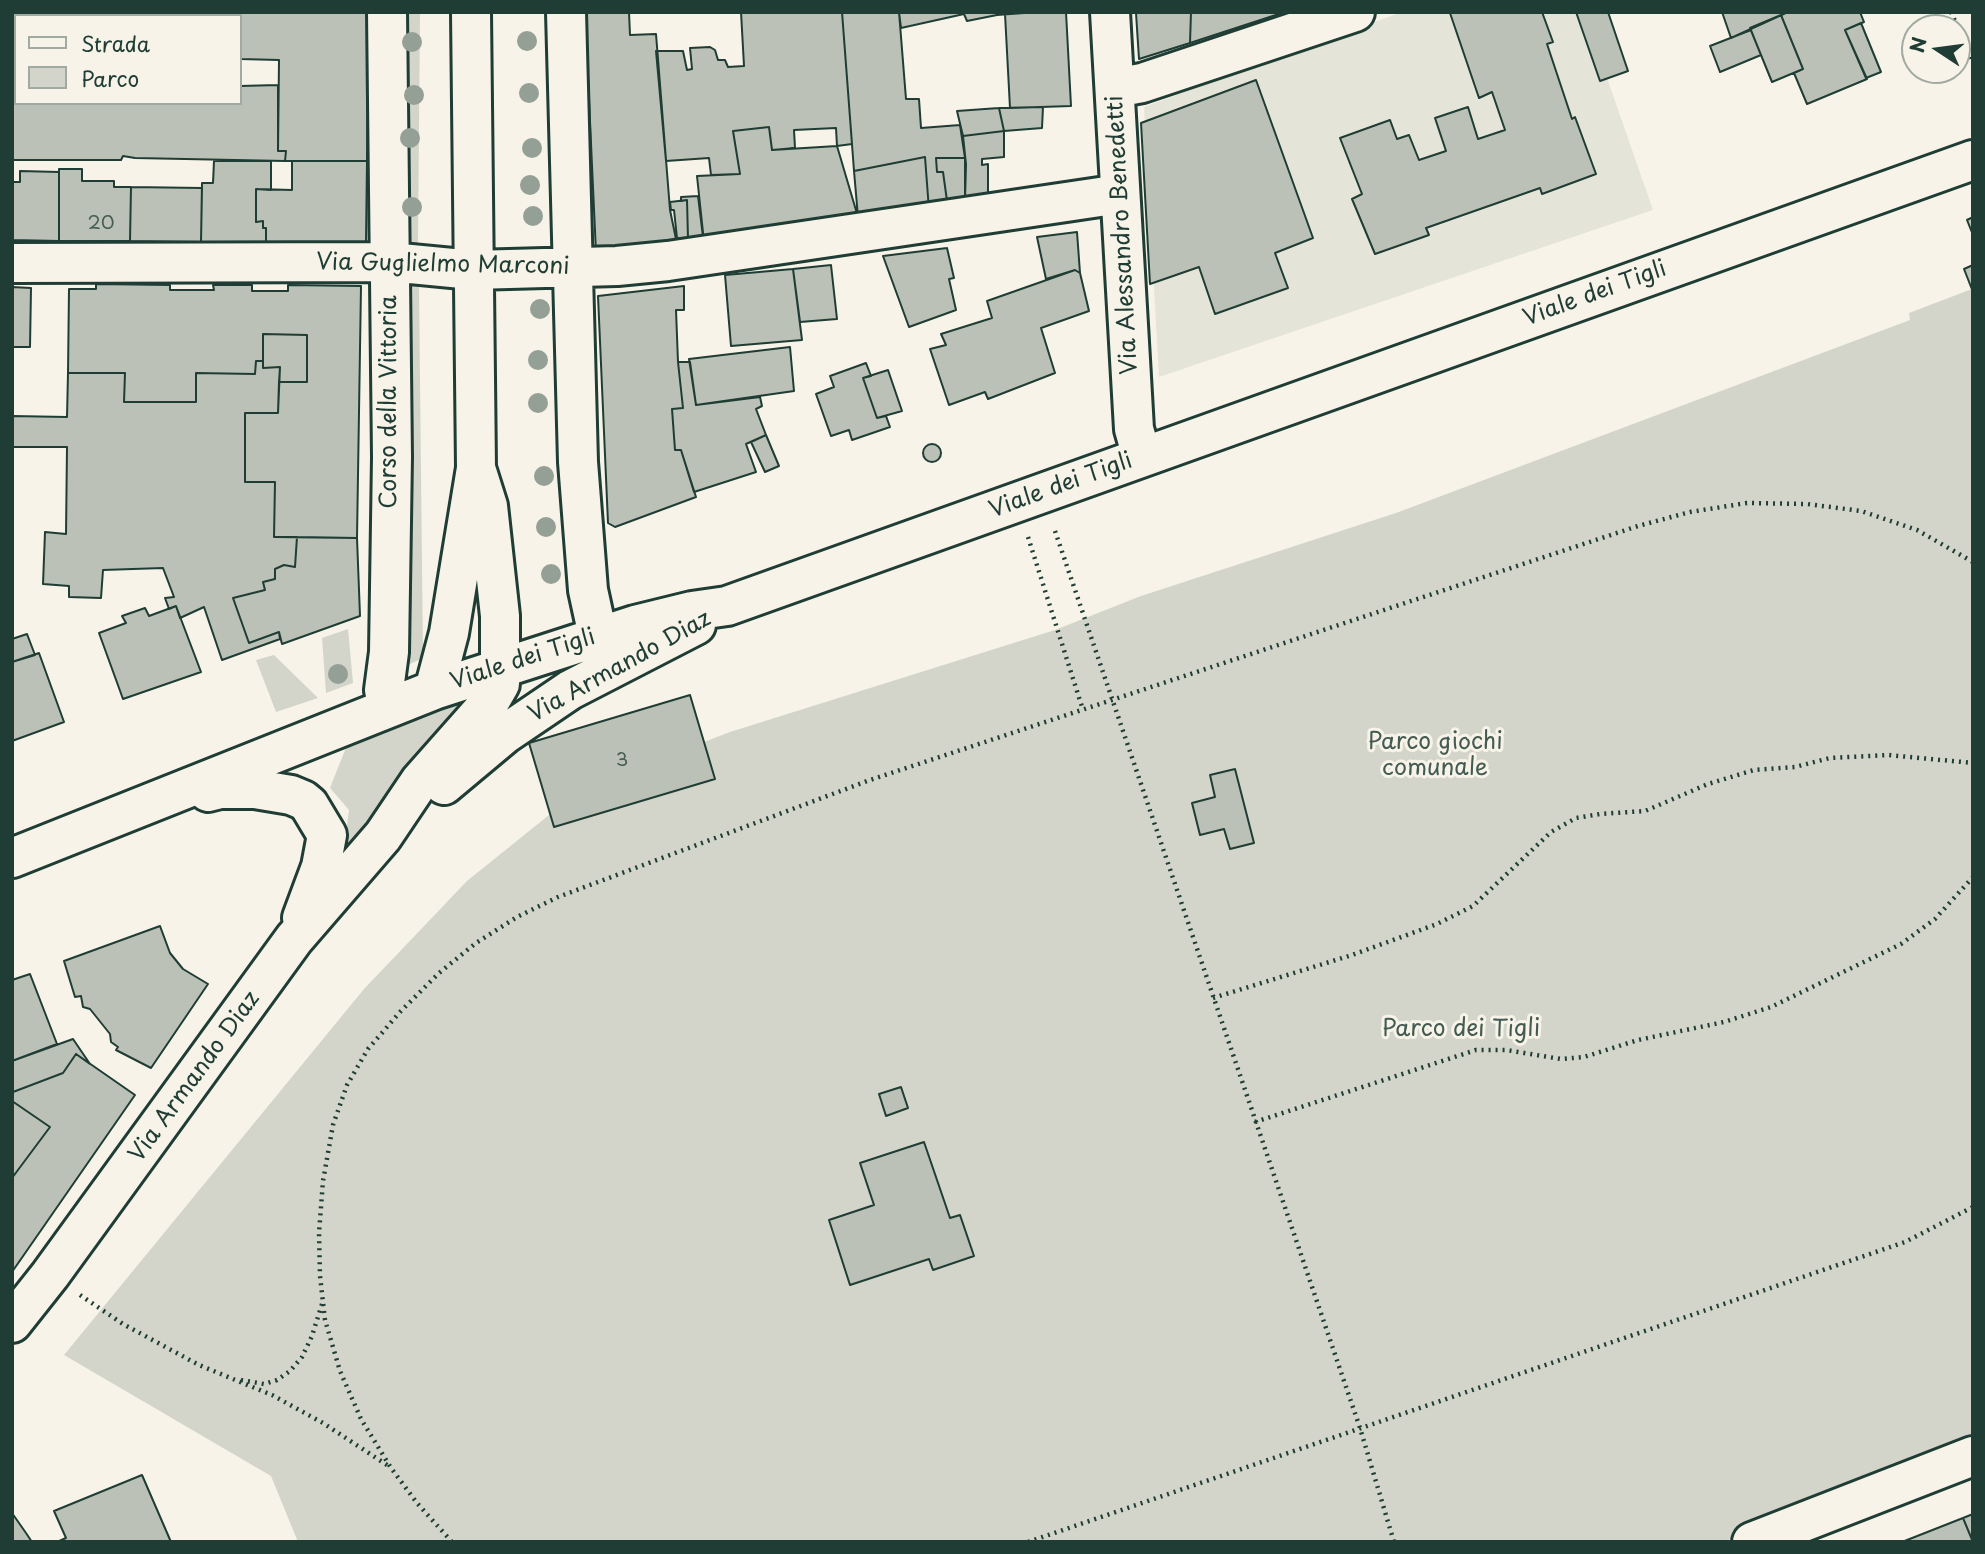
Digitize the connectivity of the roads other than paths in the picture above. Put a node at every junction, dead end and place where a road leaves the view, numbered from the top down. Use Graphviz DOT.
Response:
graph roads {
  1 [pos="387,12"];
  2 [pos="471,12"];
  3 [pos="566,12"];
  4 [pos="1110,12"];
  5 [pos="1355,12"];
  6 [pos="1115,88"];
  7 [pos="1973,160"];
  8 [pos="1120,194"];
  9 [pos="390,262"];
  10 [pos="12,264"];
  11 [pos="573,268"];
  12 [pos="473,270"];
  13 [pos="1142,457"];
  14 [pos="475,468"];
  15 [pos="727,606"];
  16 [pos="598,636"];
  17 [pos="500,669"];
  18 [pos="434,690"];
  19 [pos="388,707"];
  20 [pos="149,805"];
  21 [pos="383,836"];
  22 [pos="12,858"];
  23 [pos="294,939"];
  24 [pos="12,1323"];
  25 [pos="1973,1457"];
  26 [pos="1752,1542"];
  1 -- 9 [label="street, Corso della Vittoria"];
  2 -- 12 [label="street"];
  3 -- 11 [label="street"];
  4 -- 6 [label="street, Via Alessandro Benedetti"];
  5 -- 6 [label="street"];
  6 -- 8 [label="street, Via Alessandro Benedetti"];
  7 -- 13 [label="street, Viale dei Tigli"];
  8 -- 11 [label="street, Via Guglielmo Marconi"];
  8 -- 13 [label="street, Via Alessandro Benedetti"];
  9 -- 10 [label="street, Via Guglielmo Marconi"];
  9 -- 12 [label="street, Via Guglielmo Marconi"];
  9 -- 19 [label="street, Corso della Vittoria"];
  11 -- 12 [label="street, Via Guglielmo Marconi"];
  11 -- 16 [label="street"];
  12 -- 14 [label="street"];
  13 -- 15 [label="street, Viale dei Tigli"];
  14 -- 17 [label="street"];
  14 -- 18 [label="street"];
  15 -- 16 [label="street, Viale dei Tigli"];
  15 -- 21 [label="street, Via Armando Diaz"];
  16 -- 17 [label="street, Viale dei Tigli"];
  17 -- 18 [label="street, Viale dei Tigli"];
  17 -- 21 [label="street, Via Armando Diaz"];
  18 -- 19 [label="street, Viale dei Tigli"];
  19 -- 20 [label="street, Viale dei Tigli"];
  20 -- 22 [label="street, Viale dei Tigli"];
  20 -- 23 [label="street, Viale dei Tigli"];
  21 -- 23 [label="street, Via Armando Diaz"];
  23 -- 24 [label="street, Via Armando Diaz"];
  25 -- 26 [label="street"];
}
